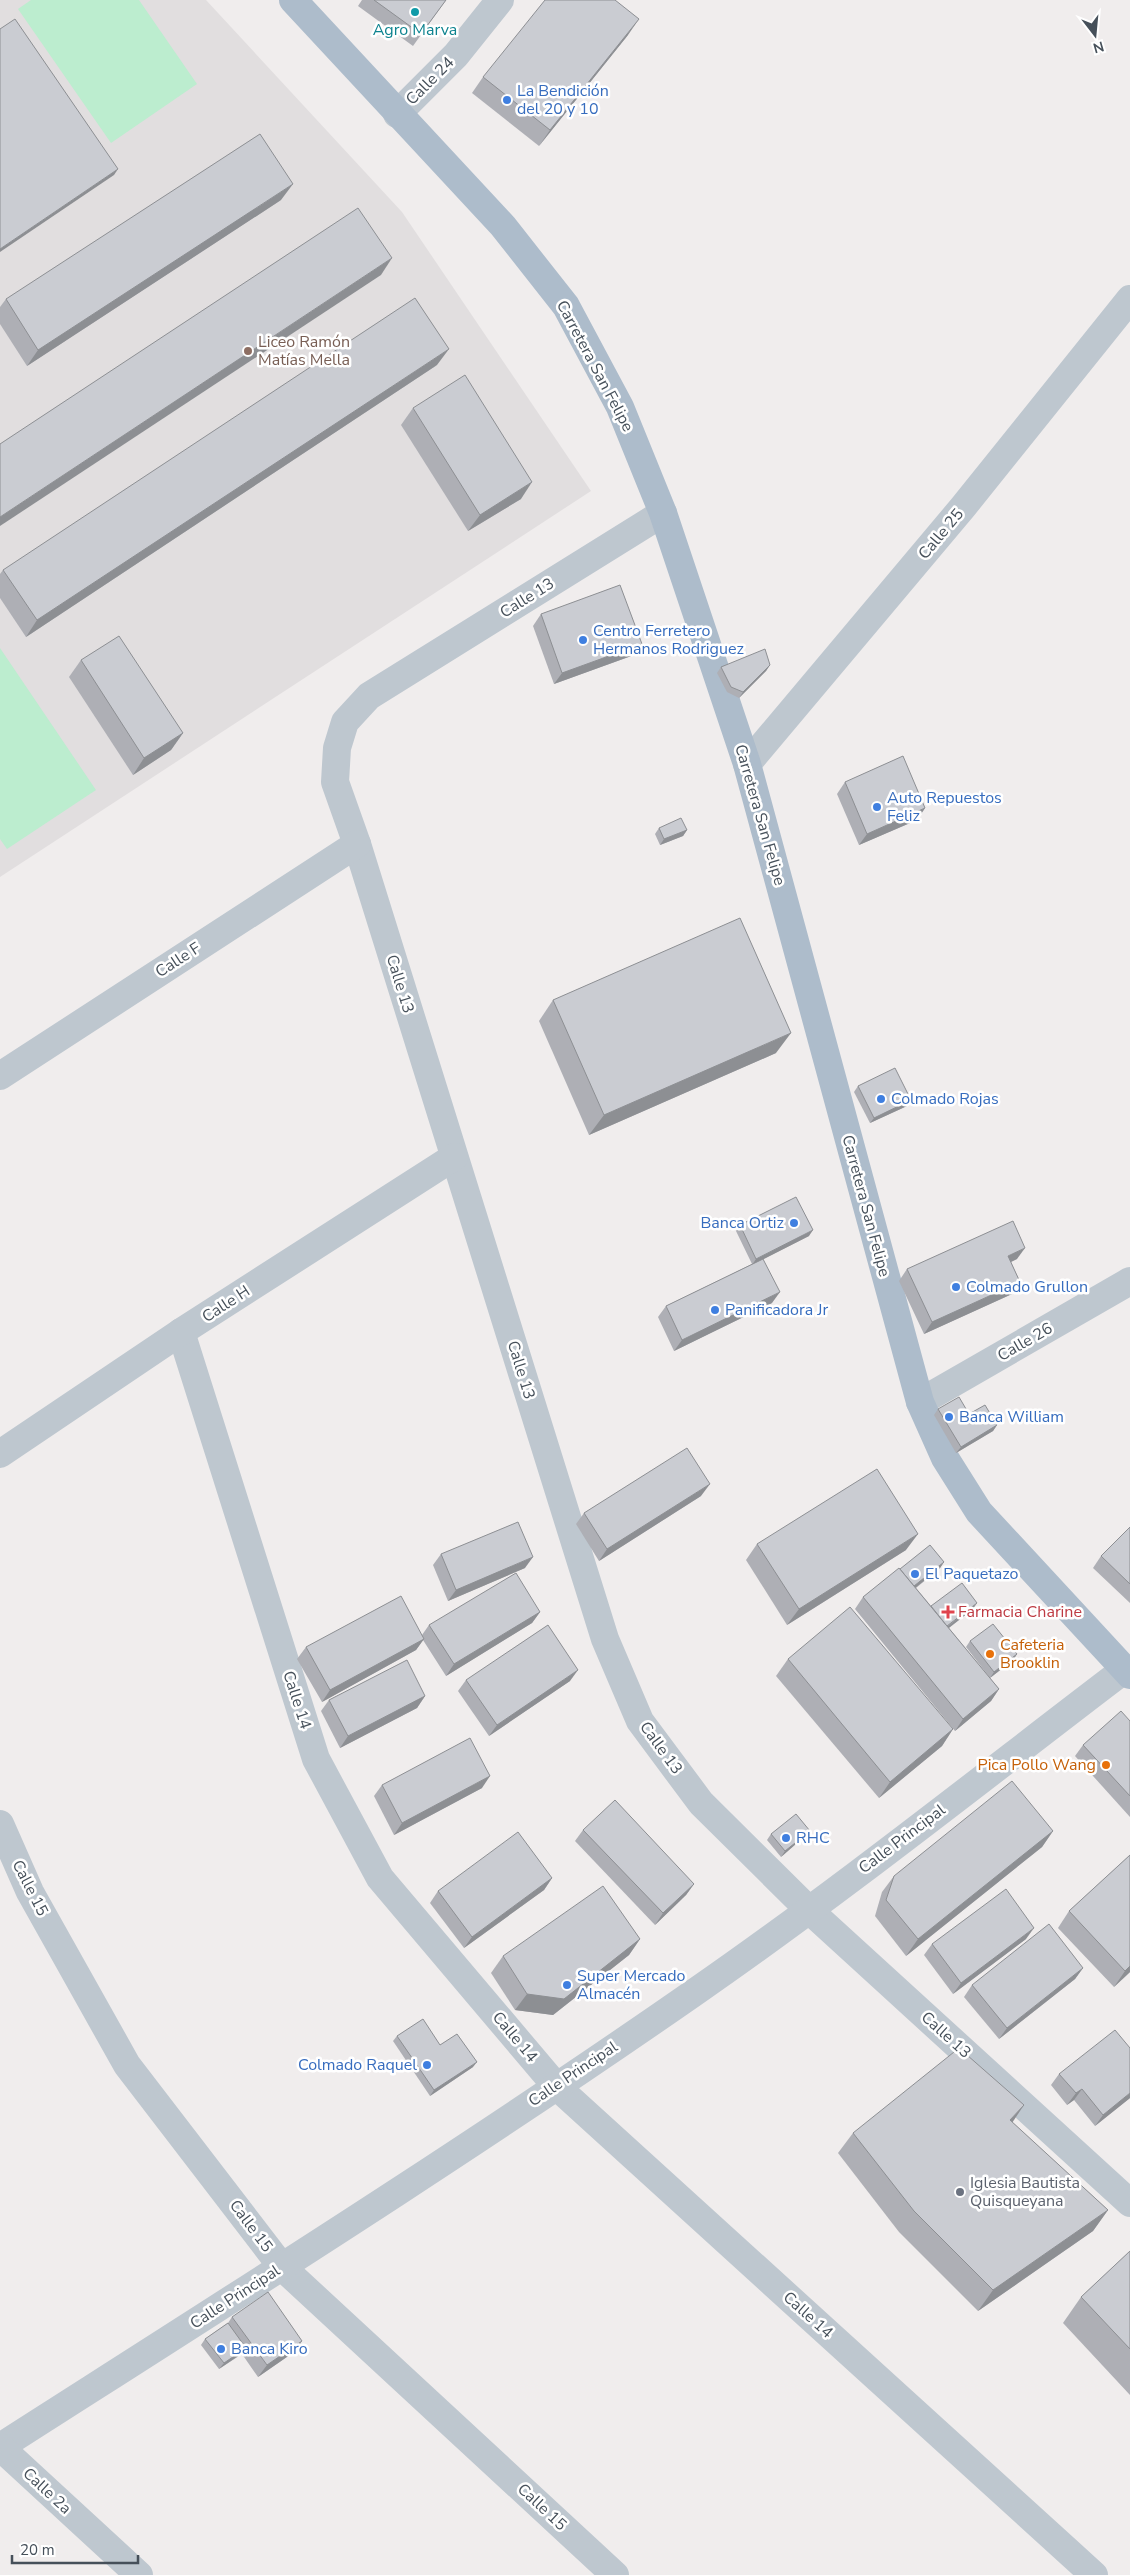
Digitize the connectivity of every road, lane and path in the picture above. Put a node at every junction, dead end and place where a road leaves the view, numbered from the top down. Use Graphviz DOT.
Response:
graph roads {
  1 [pos="293,0"];
  2 [pos="500,0"];
  3 [pos="397,114"];
  4 [pos="1130,299"];
  5 [pos="663,513"];
  6 [pos="747,764"];
  7 [pos="357,844"];
  8 [pos="0,1076"];
  9 [pos="454,1157"];
  10 [pos="1130,1282"];
  11 [pos="182,1332"];
  12 [pos="920,1402"];
  13 [pos="0,1454"];
  14 [pos="1127,1673"];
  15 [pos="0,1824"];
  16 [pos="809,1910"];
  17 [pos="556,2086"];
  18 [pos="1130,2203"];
  19 [pos="282,2267"];
  20 [pos="0,2447"];
  21 [pos="139,2575"];
  22 [pos="615,2575"];
  23 [pos="1094,2575"];
  1 -- 3 [label="main road, Carretera San Felipe"];
  2 -- 3 [label="street, Calle 24"];
  3 -- 5 [label="main road, Carretera San Felipe"];
  4 -- 6 [label="street, Calle 25"];
  5 -- 6 [label="main road, Carretera San Felipe"];
  5 -- 7 [label="street, Calle 13"];
  6 -- 12 [label="main road, Carretera San Felipe"];
  7 -- 8 [label="street, Calle F"];
  7 -- 9 [label="street, Calle 13"];
  9 -- 11 [label="street, Calle H"];
  9 -- 16 [label="street, Calle 13"];
  10 -- 12 [label="street, Calle 26"];
  11 -- 13 [label="street, Calle H"];
  11 -- 17 [label="street, Calle 14"];
  12 -- 14 [label="main road, Carretera San Felipe"];
  14 -- 16 [label="street, Calle Principal"];
  15 -- 19 [label="street, Calle 15"];
  16 -- 17 [label="street, Calle Principal"];
  16 -- 18 [label="street, Calle 13"];
  17 -- 19 [label="street, Calle Principal"];
  17 -- 23 [label="street, Calle 14"];
  19 -- 20 [label="street, Calle Principal"];
  19 -- 22 [label="street, Calle 15"];
  20 -- 21 [label="street, Calle 2a"];
}
